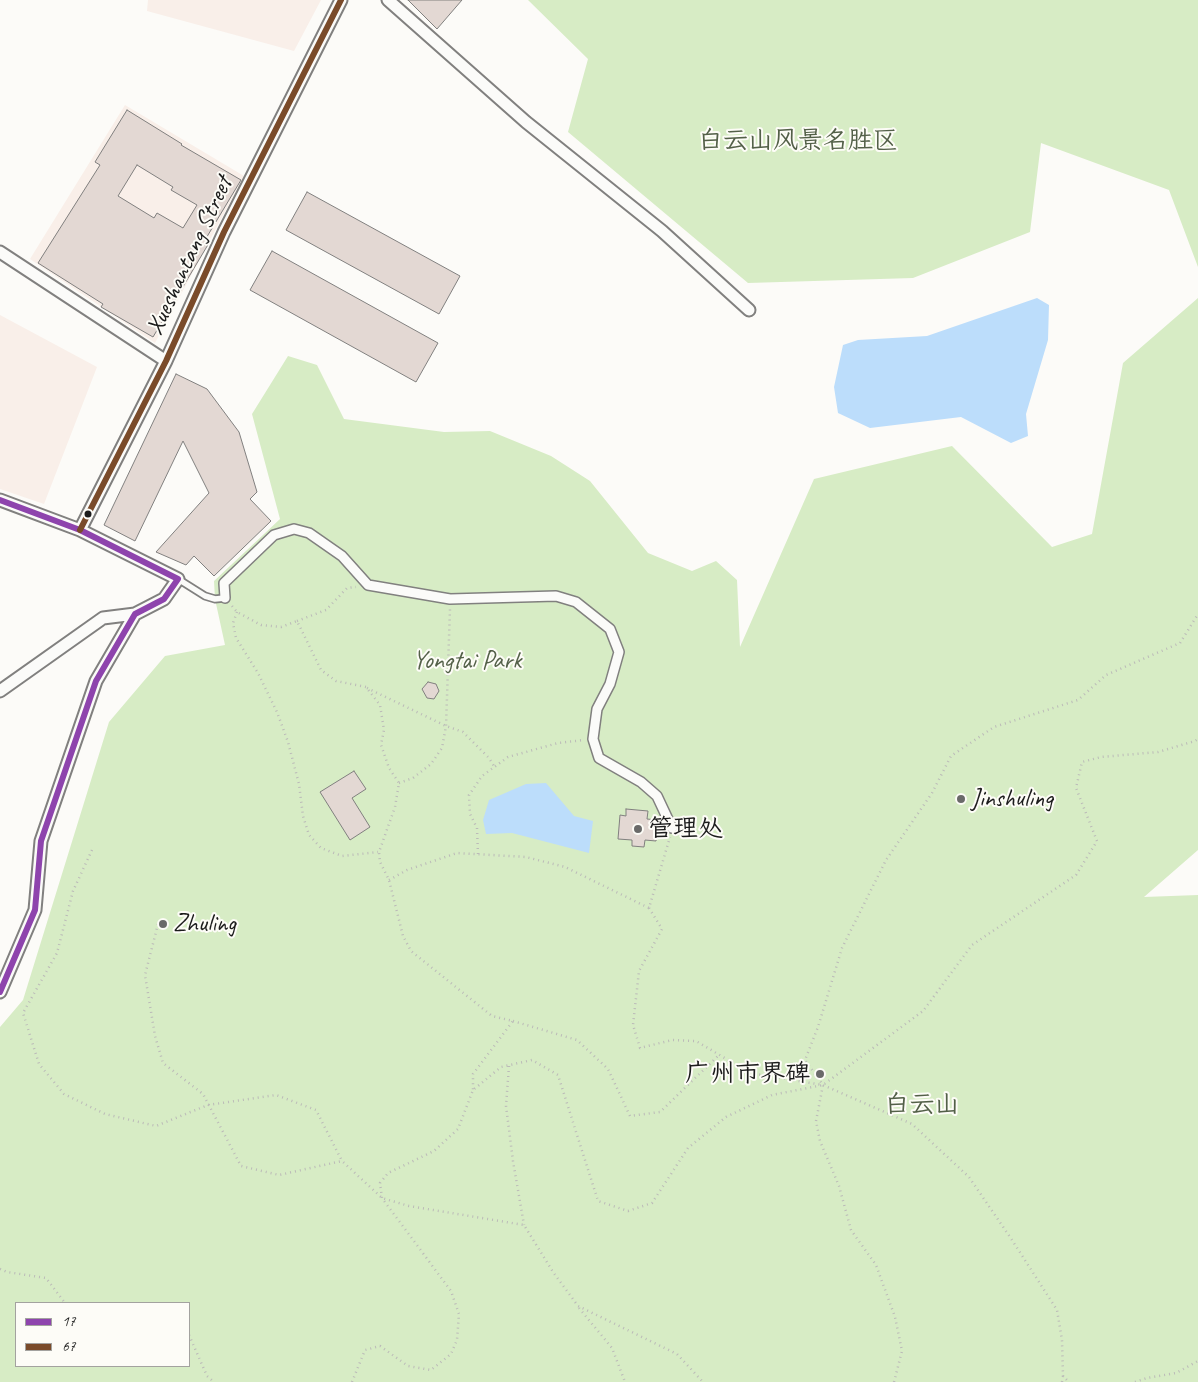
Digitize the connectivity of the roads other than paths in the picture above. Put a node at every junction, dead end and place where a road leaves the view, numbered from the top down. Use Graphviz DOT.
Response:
graph roads {
  1 [pos="341,0"];
  2 [pos="388,0"];
  3 [pos="0,252"];
  4 [pos="748,310"];
  5 [pos="166,361"];
  6 [pos="0,500"];
  7 [pos="80,530"];
  8 [pos="178,579"];
  9 [pos="225,598"];
  10 [pos="135,614"];
  11 [pos="0,691"];
  12 [pos="672,828"];
  13 [pos="0,992"];
  1 -- 5 [label="street, Xueshantang Street"];
  2 -- 4 [label="street"];
  3 -- 5 [label="street"];
  5 -- 7 [label="street, Xueshantang Street"];
  6 -- 7 [label="street"];
  7 -- 8 [label="street"];
  8 -- 9 [label="lane"];
  8 -- 10 [label="street"];
  9 -- 12 [label="street"];
  10 -- 11 [label="street"];
  10 -- 13 [label="street"];
}
